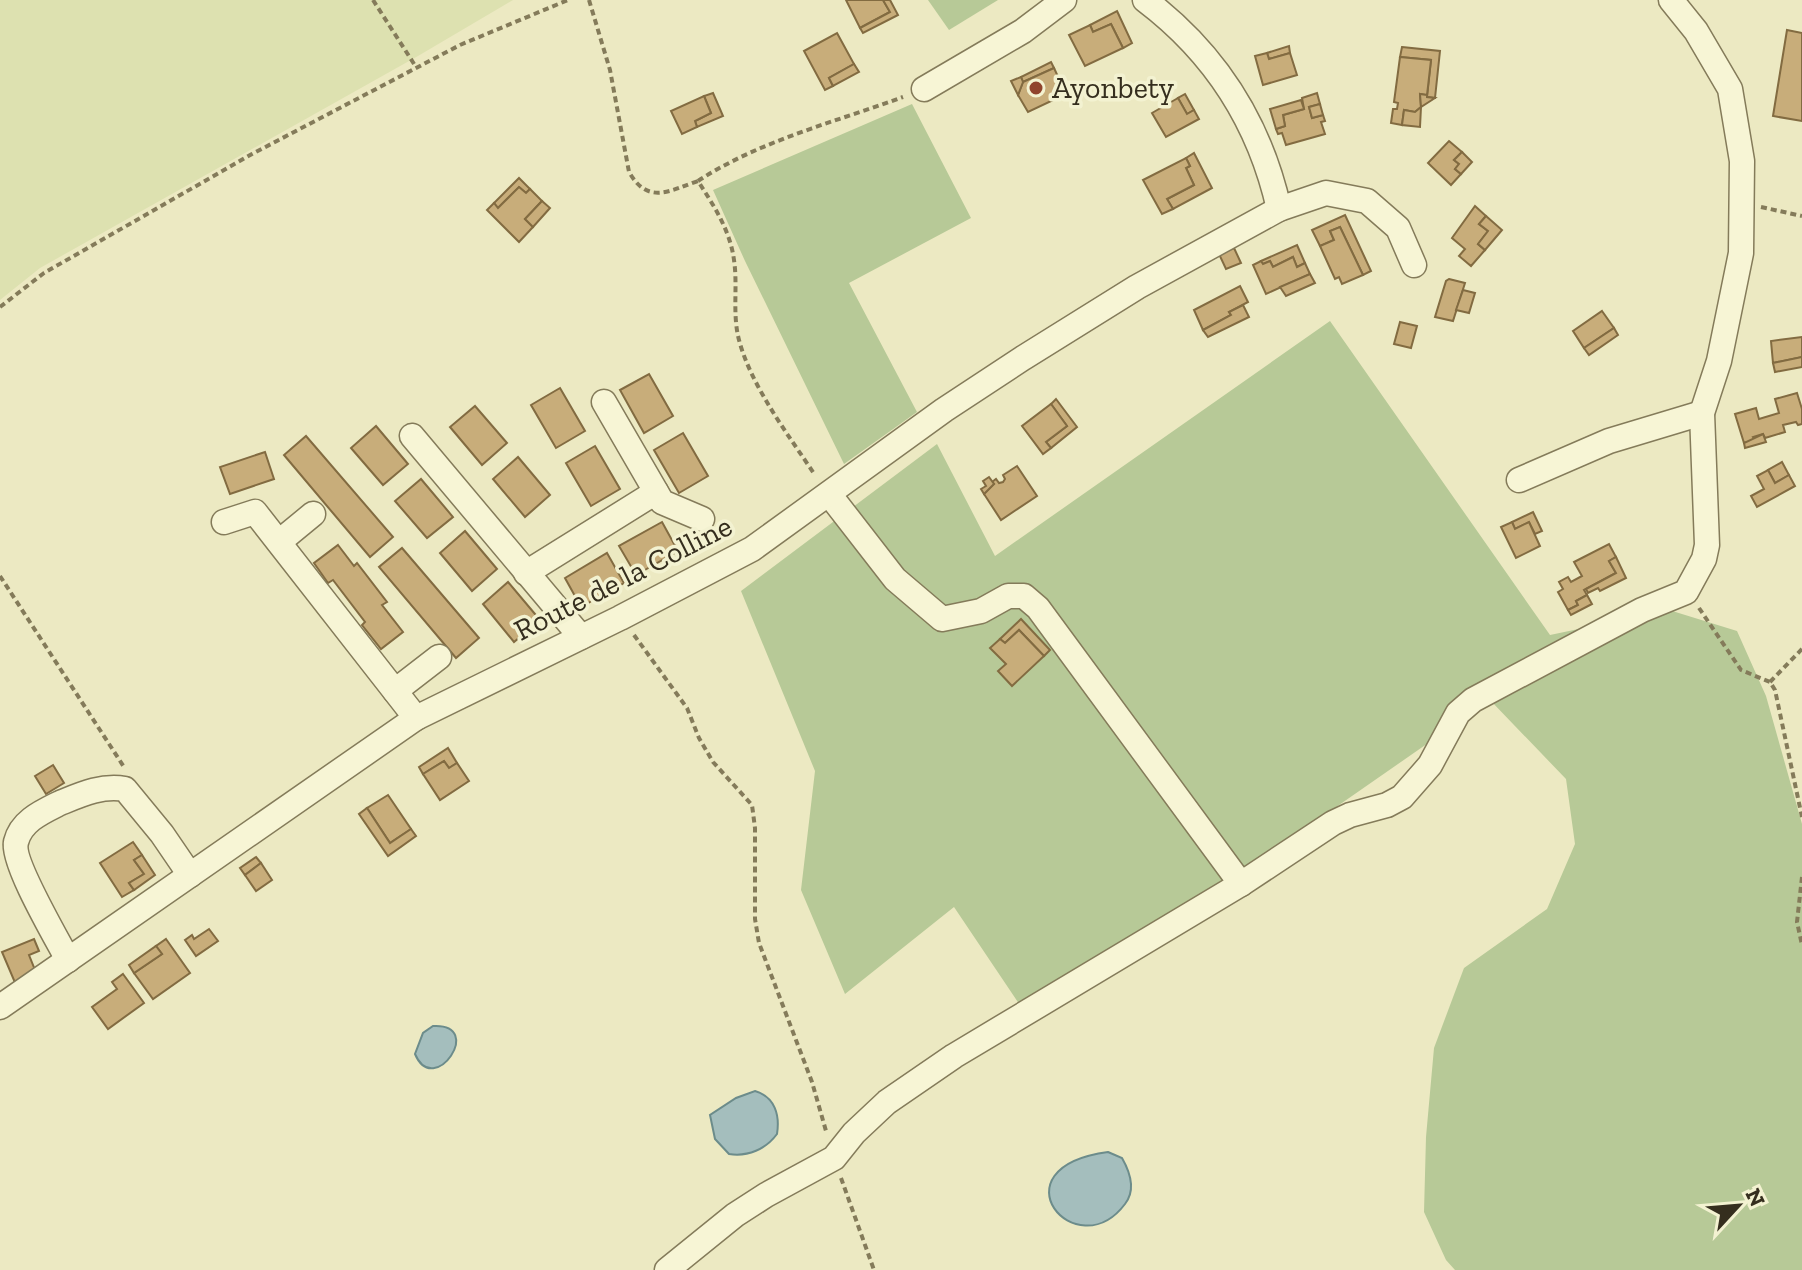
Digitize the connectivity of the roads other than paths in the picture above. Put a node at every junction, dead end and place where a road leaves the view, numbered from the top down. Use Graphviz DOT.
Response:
graph roads {
  1 [pos="1064,0"];
  2 [pos="1145,0"];
  3 [pos="1671,0"];
  4 [pos="924,89"];
  5 [pos="1279,209"];
  6 [pos="1414,265"];
  7 [pos="604,402"];
  8 [pos="1702,413"];
  9 [pos="412,436"];
  10 [pos="1519,480"];
  11 [pos="656,492"];
  12 [pos="829,494"];
  13 [pos="313,514"];
  14 [pos="702,519"];
  15 [pos="224,522"];
  16 [pos="279,542"];
  17 [pos="526,573"];
  18 [pos="581,637"];
  19 [pos="439,657"];
  20 [pos="395,691"];
  21 [pos="416,718"];
  22 [pos="190,875"];
  23 [pos="1241,884"];
  24 [pos="68,960"];
  25 [pos="0,1007"];
  26 [pos="667,1270"];
  1 -- 4 [label="street"];
  2 -- 5 [label="street"];
  3 -- 8 [label="street"];
  5 -- 6 [label="street, Route de la Colline"];
  5 -- 12 [label="street, Route de la Colline"];
  7 -- 11 [label="street"];
  8 -- 10 [label="street"];
  8 -- 23 [label="street"];
  9 -- 17 [label="street"];
  11 -- 14 [label="street"];
  11 -- 17 [label="street"];
  12 -- 18 [label="street, Route de la Colline"];
  12 -- 23 [label="street"];
  13 -- 16 [label="street"];
  15 -- 16 [label="street"];
  16 -- 20 [label="street"];
  17 -- 18 [label="street"];
  18 -- 21 [label="street, Route de la Colline"];
  19 -- 20 [label="street"];
  20 -- 21 [label="street"];
  21 -- 22 [label="street, Route de la Colline"];
  22 -- 24 [label="street, Route de la Colline"];
  22 -- 24 [label="street"];
  23 -- 26 [label="street"];
  24 -- 25 [label="street, Route de la Colline"];
}
